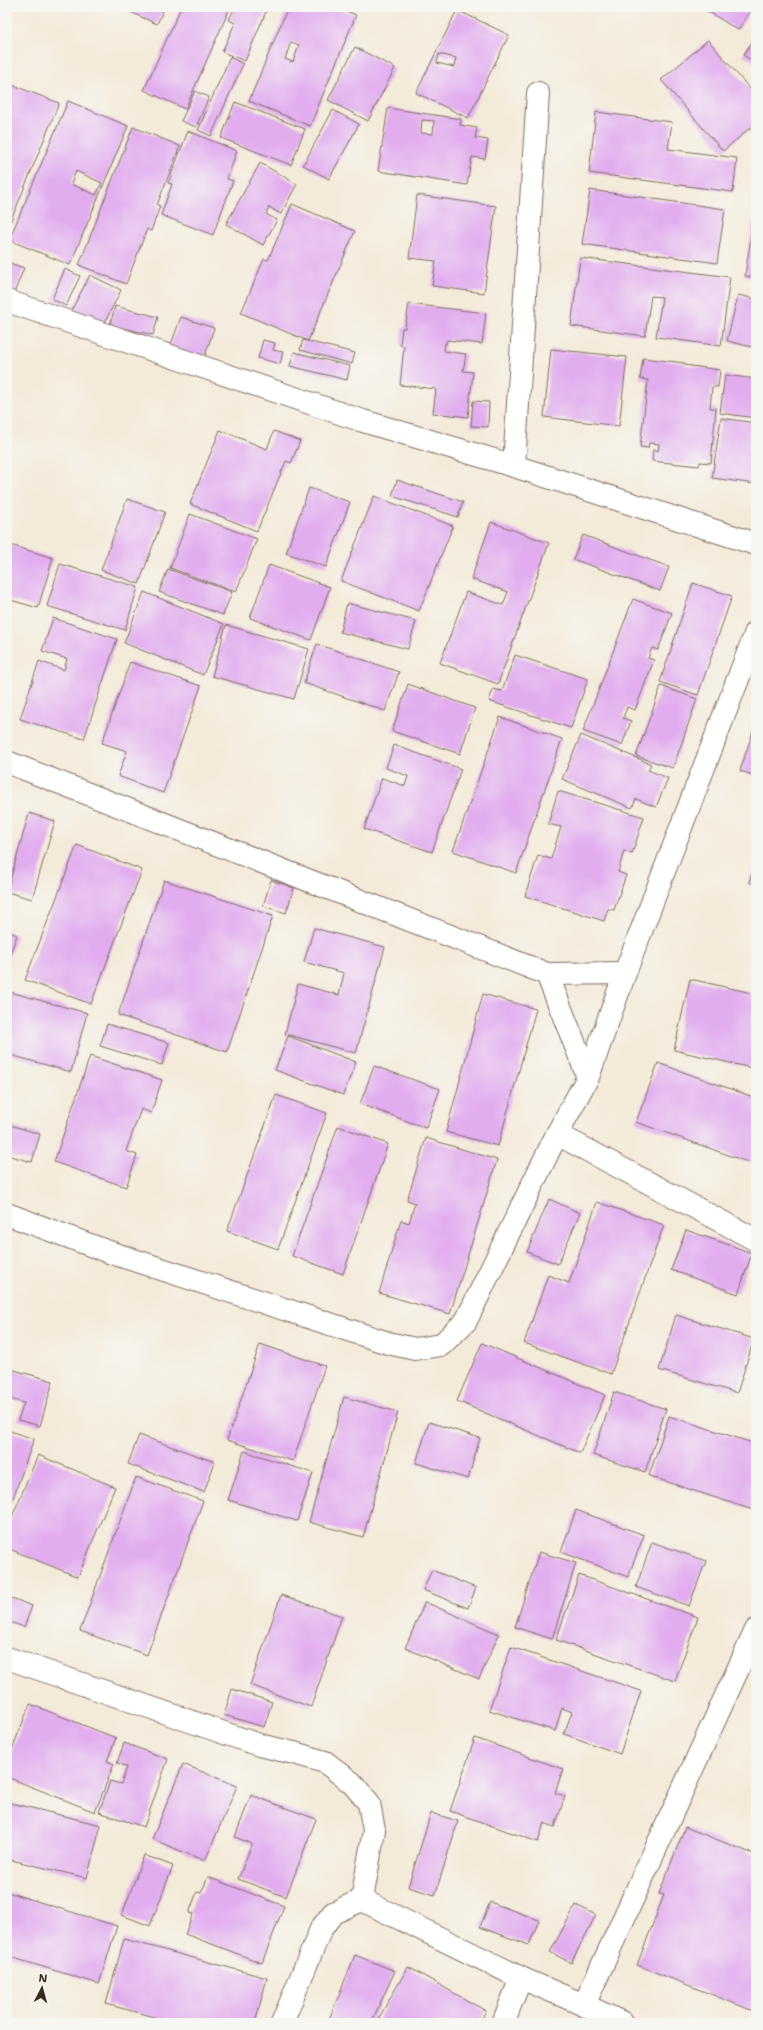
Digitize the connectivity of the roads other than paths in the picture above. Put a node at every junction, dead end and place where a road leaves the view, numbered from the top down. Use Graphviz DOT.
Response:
graph roads {
  1 [pos="538,93"];
  2 [pos="7,301"];
  3 [pos="514,466"];
  4 [pos="756,544"];
  5 [pos="756,632"];
  6 [pos="7,762"];
  7 [pos="625,973"];
  8 [pos="547,974"];
  9 [pos="588,1077"];
  10 [pos="557,1134"];
  11 [pos="7,1214"];
  12 [pos="756,1240"];
  13 [pos="756,1630"];
  14 [pos="7,1658"];
  15 [pos="362,1900"];
  16 [pos="521,1978"];
  17 [pos="584,2005"];
  18 [pos="282,2023"];
  19 [pos="503,2023"];
  20 [pos="623,2023"];
  1 -- 3 [label="street"];
  2 -- 3 [label="street"];
  3 -- 4 [label="street"];
  5 -- 7 [label="street"];
  6 -- 8 [label="street"];
  7 -- 8 [label="street"];
  7 -- 9 [label="street"];
  8 -- 9 [label="street"];
  9 -- 10 [label="street"];
  10 -- 11 [label="street"];
  10 -- 12 [label="street"];
  13 -- 17 [label="street"];
  14 -- 15 [label="street"];
  15 -- 16 [label="street"];
  15 -- 18 [label="street"];
  16 -- 17 [label="street"];
  16 -- 19 [label="street"];
  17 -- 20 [label="street"];
}
